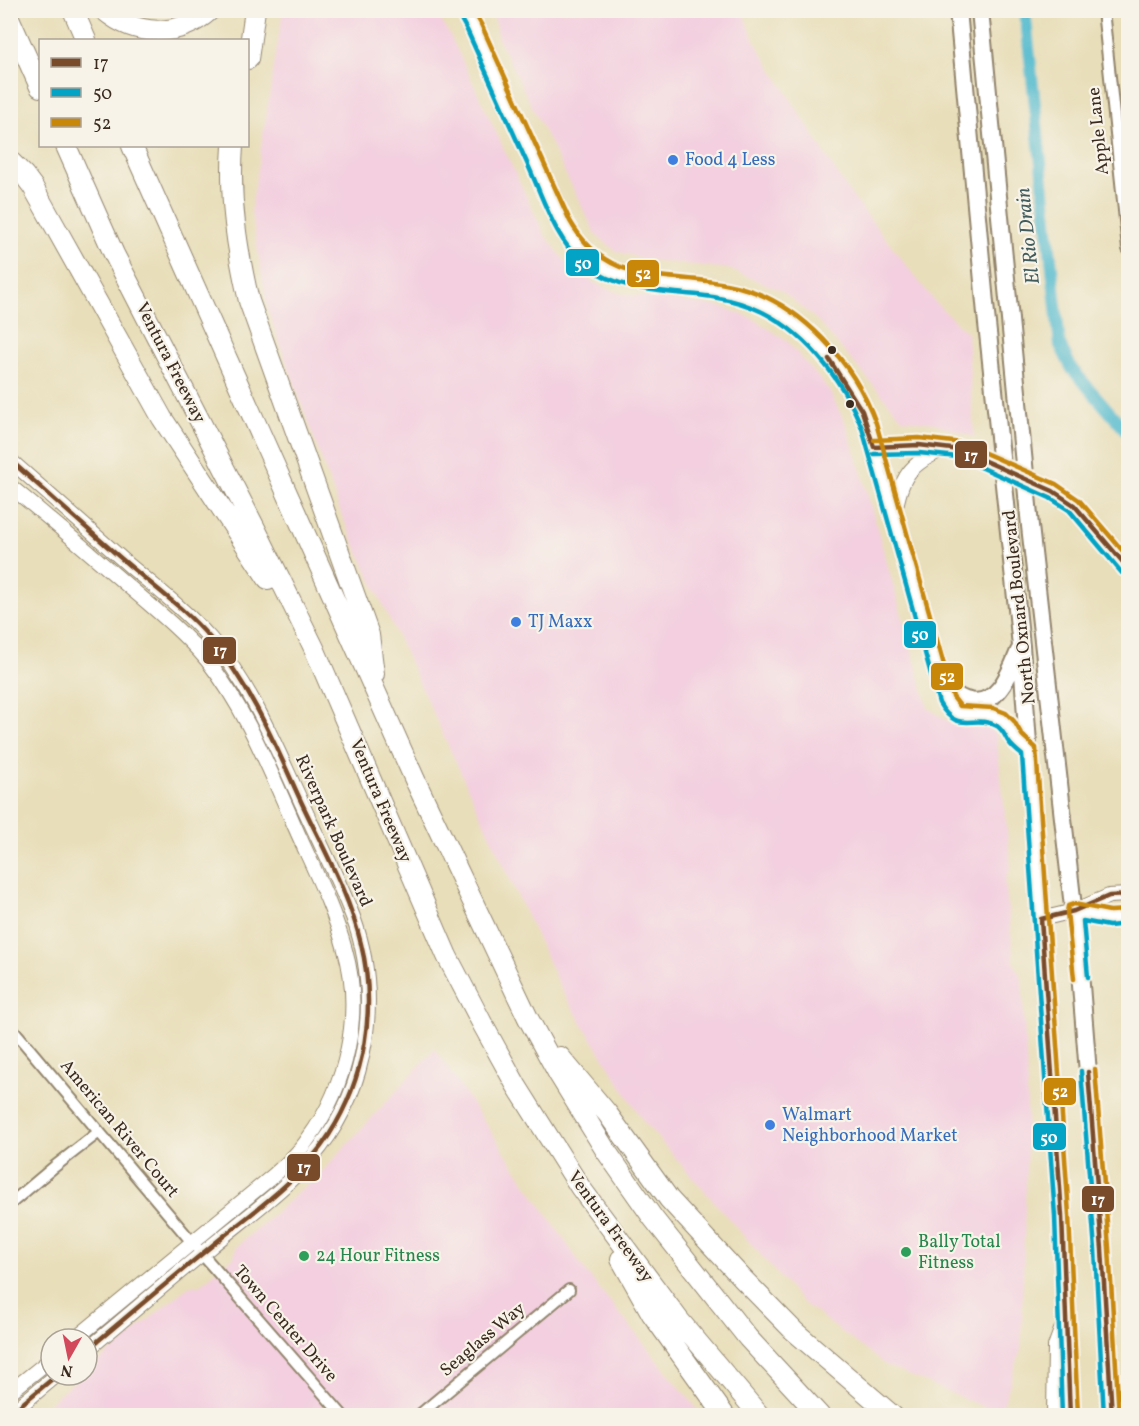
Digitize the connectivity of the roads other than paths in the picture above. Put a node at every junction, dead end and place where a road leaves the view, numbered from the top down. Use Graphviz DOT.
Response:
graph roads {
  1 [pos="73,10"];
  2 [pos="104,10"];
  3 [pos="210,10"];
  4 [pos="255,10"];
  5 [pos="464,10"];
  6 [pos="958,10"];
  7 [pos="980,10"];
  8 [pos="1103,10"];
  9 [pos="10,20"];
  10 [pos="86,39"];
  11 [pos="249,52"];
  12 [pos="39,85"];
  13 [pos="66,147"];
  14 [pos="132,147"];
  15 [pos="233,147"];
  16 [pos="10,161"];
  17 [pos="1128,249"];
  18 [pos="874,447"];
  19 [pos="947,447"];
  20 [pos="10,460"];
  21 [pos="10,486"];
  22 [pos="894,519"];
  23 [pos="1128,568"];
  24 [pos="1021,646"];
  25 [pos="314,648"];
  26 [pos="942,685"];
  27 [pos="377,697"];
  28 [pos="1029,751"];
  29 [pos="1128,895"];
  30 [pos="1074,911"];
  31 [pos="1128,917"];
  32 [pos="1041,919"];
  33 [pos="528,1018"];
  34 [pos="10,1026"];
  35 [pos="99,1132"];
  36 [pos="580,1187"];
  37 [pos="10,1204"];
  38 [pos="192,1243"];
  39 [pos="202,1254"];
  40 [pos="570,1290"];
  41 [pos="1066,1325"];
  42 [pos="90,1327"];
  43 [pos="99,1340"];
  44 [pos="39,1369"];
  45 [pos="43,1387"];
  46 [pos="10,1392"];
  47 [pos="10,1414"];
  48 [pos="344,1416"];
  49 [pos="418,1416"];
  50 [pos="725,1416"];
  51 [pos="760,1416"];
  52 [pos="820,1416"];
  53 [pos="893,1416"];
  54 [pos="1057,1416"];
  55 [pos="1070,1416"];
  56 [pos="1112,1416"];
  1 -- 10 [label="highway"];
  2 -- 3 [label="highway"];
  4 -- 11 [label="highway"];
  5 -- 18 [label="street"];
  6 -- 24 [label="main road, North Oxnard Boulevard"];
  7 -- 30 [label="main road, North Oxnard Boulevard"];
  8 -- 17 [label="street, Apple Lane"];
  9 -- 12 [label="highway"];
  13 -- 25 [label="highway, Ventura Freeway"];
  14 -- 27 [label="highway"];
  15 -- 27 [label="highway"];
  16 -- 25 [label="highway"];
  18 -- 19 [label="street"];
  18 -- 22 [label="street"];
  19 -- 22 [label="street"];
  19 -- 23 [label="street, bridge"];
  20 -- 39 [label="street, Riverpark Boulevard"];
  21 -- 38 [label="street, Riverpark Boulevard"];
  22 -- 26 [label="street"];
  24 -- 26 [label="main road"];
  24 -- 28 [label="main road, North Oxnard Boulevard"];
  25 -- 36 [label="highway, Ventura Freeway"];
  26 -- 28 [label="main road"];
  27 -- 33 [label="highway"];
  28 -- 32 [label="main road, North Oxnard Boulevard"];
  29 -- 30 [label="street"];
  30 -- 31 [label="street"];
  30 -- 32 [label="street"];
  30 -- 56 [label="main road, North Oxnard Boulevard"];
  32 -- 41 [label="main road, North Oxnard Boulevard"];
  33 -- 52 [label="highway"];
  33 -- 53 [label="highway"];
  34 -- 35 [label="street, American River Court"];
  35 -- 37 [label="street"];
  35 -- 38 [label="street, American River Court"];
  36 -- 50 [label="highway"];
  36 -- 51 [label="highway, Ventura Freeway"];
  38 -- 39 [label="street, American River Court"];
  38 -- 42 [label="street, Riverpark Boulevard"];
  39 -- 43 [label="street, Riverpark Boulevard"];
  39 -- 48 [label="street, Town Center Drive"];
  40 -- 49 [label="street, Seaglass Way"];
  41 -- 54 [label="highway"];
  41 -- 55 [label="main road, North Oxnard Boulevard"];
  44 -- 46 [label="street"];
  45 -- 47 [label="street"];
}
